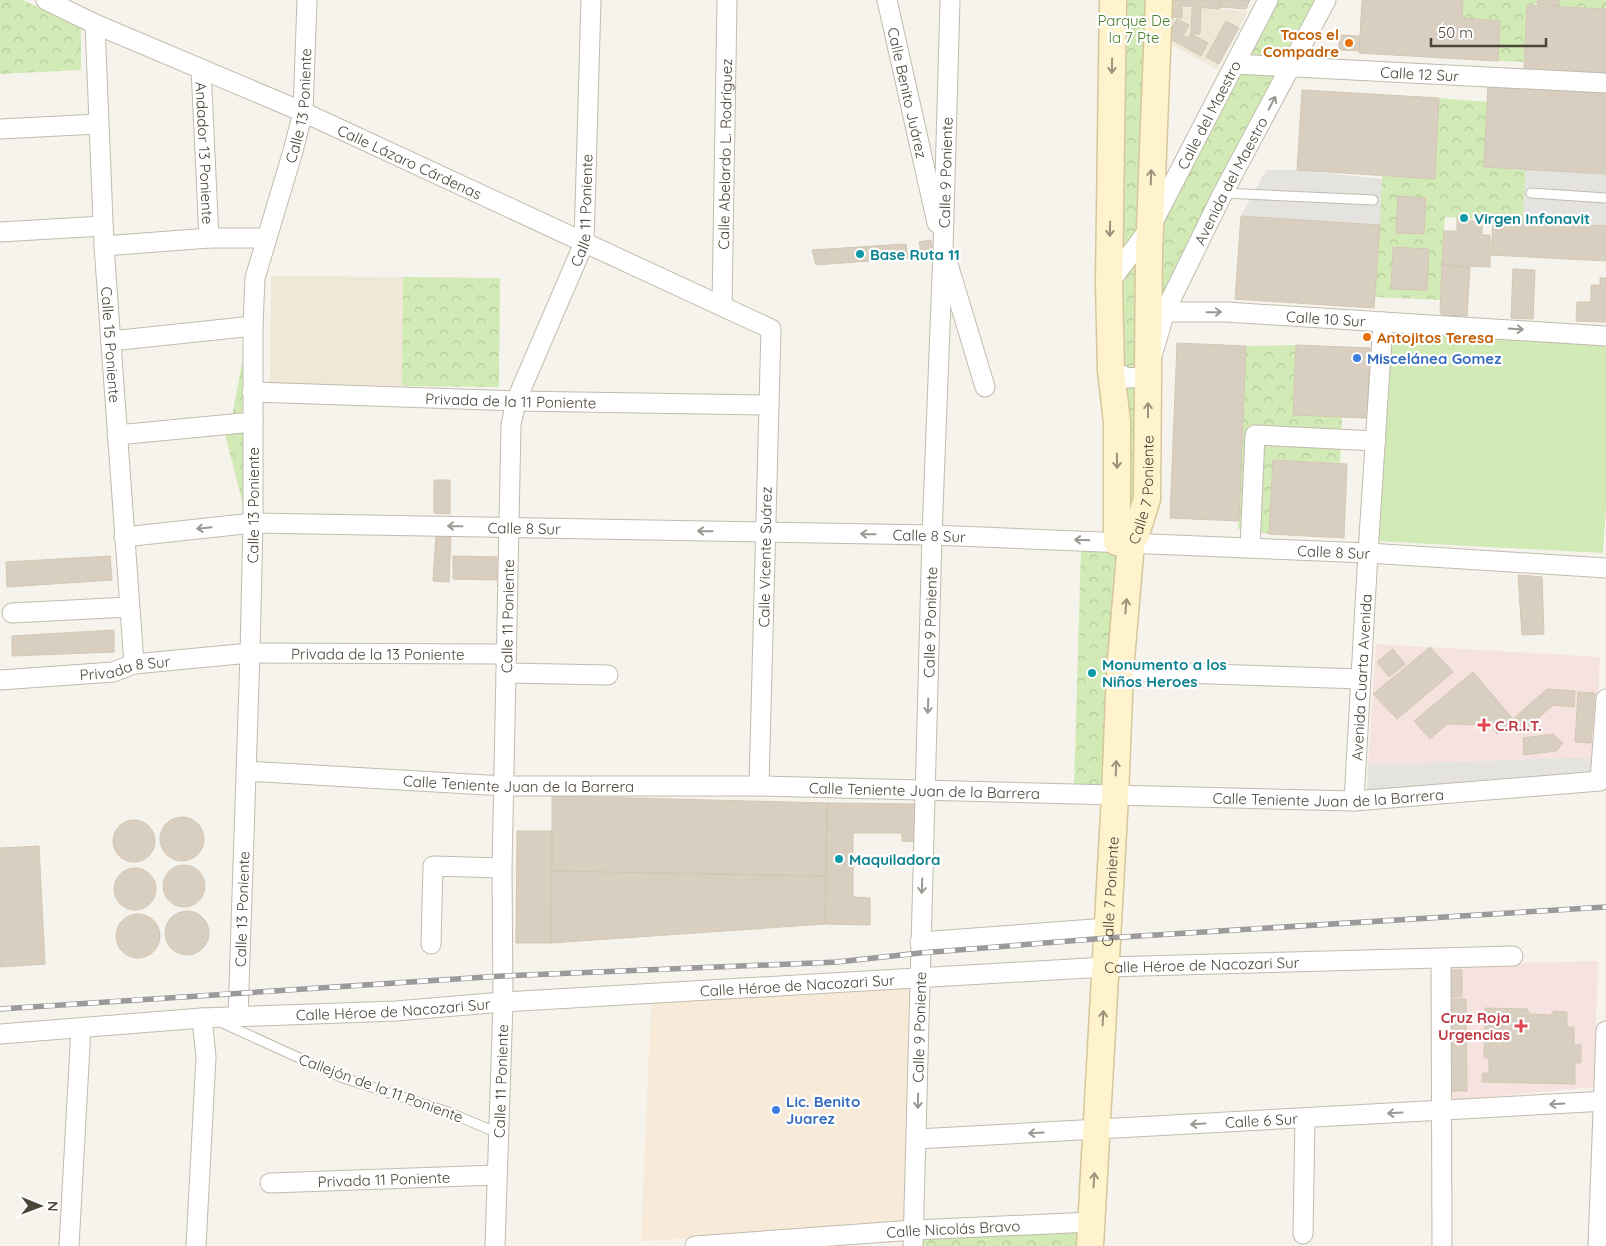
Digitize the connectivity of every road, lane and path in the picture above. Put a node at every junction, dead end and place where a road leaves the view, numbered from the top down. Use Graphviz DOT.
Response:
graph roads {
  1 [pos="46,0"];
  2 [pos="307,0"];
  3 [pos="591,0"];
  4 [pos="727,0"];
  5 [pos="887,0"];
  6 [pos="950,0"];
  7 [pos="1113,0"];
  8 [pos="1160,0"];
  9 [pos="1268,0"];
  10 [pos="1326,0"];
  11 [pos="95,24"];
  12 [pos="1234,64"];
  13 [pos="1291,67"];
  14 [pos="201,69"];
  15 [pos="1606,83"];
  16 [pos="303,112"];
  17 [pos="98,124"];
  18 [pos="0,129"];
  19 [pos="1223,194"];
  20 [pos="1531,194"];
  21 [pos="1606,198"];
  22 [pos="1373,200"];
  23 [pos="103,226"];
  24 [pos="1150,228"];
  25 [pos="0,232"];
  26 [pos="209,238"];
  27 [pos="266,238"];
  28 [pos="584,243"];
  29 [pos="104,246"];
  30 [pos="943,250"];
  31 [pos="1109,283"];
  32 [pos="722,306"];
  33 [pos="1165,312"];
  34 [pos="1383,322"];
  35 [pos="253,326"];
  36 [pos="771,329"];
  37 [pos="1606,336"];
  38 [pos="112,341"];
  39 [pos="1148,369"];
  40 [pos="1111,370"];
  41 [pos="985,387"];
  42 [pos="252,392"];
  43 [pos="516,402"];
  44 [pos="769,405"];
  45 [pos="253,422"];
  46 [pos="117,436"];
  47 [pos="1376,441"];
  48 [pos="253,523"];
  49 [pos="509,527"];
  50 [pos="766,532"];
  51 [pos="932,535"];
  52 [pos="124,537"];
  53 [pos="1124,542"];
  54 [pos="1250,548"];
  55 [pos="1368,553"];
  56 [pos="1606,568"];
  57 [pos="129,607"];
  58 [pos="12,614"];
  59 [pos="250,653"];
  60 [pos="506,654"];
  61 [pos="134,664"];
  62 [pos="1120,671"];
  63 [pos="506,673"];
  64 [pos="608,674"];
  65 [pos="0,680"];
  66 [pos="1360,680"];
  67 [pos="1606,699"];
  68 [pos="1605,730"];
  69 [pos="247,771"];
  70 [pos="504,786"];
  71 [pos="759,786"];
  72 [pos="925,792"];
  73 [pos="1115,796"];
  74 [pos="1354,801"];
  75 [pos="502,868"];
  76 [pos="1107,928"];
  77 [pos="920,942"];
  78 [pos="431,944"];
  79 [pos="1513,956"];
  80 [pos="1441,958"];
  81 [pos="1105,967"];
  82 [pos="920,977"];
  83 [pos="503,1002"];
  84 [pos="238,1017"];
  85 [pos="206,1018"];
  86 [pos="81,1028"];
  87 [pos="1606,1032"];
  88 [pos="0,1034"];
  89 [pos="1605,1101"];
  90 [pos="1442,1110"];
  91 [pos="1305,1118"];
  92 [pos="1098,1130"];
  93 [pos="498,1132"];
  94 [pos="917,1139"];
  95 [pos="497,1175"];
  96 [pos="270,1183"];
  97 [pos="1091,1234"];
  98 [pos="1303,1234"];
  99 [pos="913,1238"];
  100 [pos="69,1246"];
  101 [pos="196,1246"];
  102 [pos="495,1246"];
  103 [pos="706,1246"];
  104 [pos="1442,1246"];
  105 [pos="1598,1246"];
  1 -- 11 [label="street, Calle Lázaro Cárdenas"];
  2 -- 16 [label="street, Calle 13 Poniente"];
  3 -- 28 [label="street, Calle 11 Poniente"];
  4 -- 32 [label="street, Calle Abelardo L. Rodríguez"];
  5 -- 30 [label="street, Calle Benito Juárez"];
  6 -- 30 [label="street, Calle 9 Poniente"];
  7 -- 31 [label="main road, Calle 7 Poniente, one-way"];
  24 -- 8 [label="main road, Calle 7 Poniente, one-way"];
  9 -- 12 [label="street, Calle del Maestro"];
  10 -- 13 [label="street, Avenida del Maestro"];
  11 -- 14 [label="street, Calle Lázaro Cárdenas"];
  11 -- 17 [label="street, Calle 15 Poniente"];
  12 -- 13 [label="street, Calle 12 Sur"];
  12 -- 24 [label="street, Calle del Maestro"];
  13 -- 15 [label="street, Calle 12 Sur"];
  19 -- 13 [label="street, Avenida del Maestro, one-way"];
  14 -- 16 [label="street, Calle Lázaro Cárdenas"];
  14 -- 26 [label="street, Andador 13 Poniente"];
  16 -- 27 [label="street, Calle 13 Poniente"];
  16 -- 28 [label="street, Calle Lázaro Cárdenas"];
  17 -- 18 [label="street"];
  17 -- 23 [label="street, Calle 15 Poniente"];
  19 -- 22 [label="lane"];
  19 -- 33 [label="street, Avenida del Maestro"];
  20 -- 21 [label="lane"];
  23 -- 25 [label="street"];
  23 -- 29 [label="street, Calle 15 Poniente"];
  24 -- 31 [label="street, Calle del Maestro"];
  24 -- 39 [label="main road, Calle 7 Poniente"];
  26 -- 27 [label="street"];
  26 -- 29 [label="street"];
  27 -- 35 [label="street, Calle 13 Poniente"];
  28 -- 32 [label="street, Calle Lázaro Cárdenas"];
  28 -- 43 [label="street, Calle 11 Poniente"];
  29 -- 38 [label="street, Calle 15 Poniente"];
  30 -- 41 [label="street, Calle Benito Juárez"];
  30 -- 51 [label="street, Calle 9 Poniente"];
  31 -- 40 [label="main road, Calle 7 Poniente"];
  32 -- 36 [label="street, Calle Lázaro Cárdenas"];
  33 -- 34 [label="street, Calle 10 Sur, one-way"];
  33 -- 39 [label="street, Avenida del Maestro"];
  34 -- 37 [label="street, Calle 10 Sur, one-way"];
  34 -- 47 [label="street, Avenida Cuarta Avenida"];
  35 -- 38 [label="street"];
  35 -- 42 [label="street, Calle 13 Poniente"];
  36 -- 44 [label="street, Calle Vicente Suárez"];
  38 -- 46 [label="street, Calle 15 Poniente"];
  39 -- 40 [label="street"];
  53 -- 39 [label="main road, Calle 7 Poniente, one-way"];
  40 -- 53 [label="main road, Calle 7 Poniente, one-way"];
  42 -- 43 [label="street, Privada de la 11 Poniente"];
  42 -- 45 [label="street, Calle 13 Poniente"];
  43 -- 44 [label="street, Privada de la 11 Poniente"];
  43 -- 49 [label="street, Calle 11 Poniente"];
  44 -- 50 [label="street, Calle Vicente Suárez"];
  45 -- 46 [label="street"];
  45 -- 48 [label="street, Calle 13 Poniente"];
  46 -- 52 [label="street, Calle 15 Poniente"];
  47 -- 54 [label="street"];
  47 -- 55 [label="street, Avenida Cuarta Avenida"];
  49 -- 48 [label="street, Calle 8 Sur, one-way"];
  48 -- 52 [label="street, Calle 8 Sur, one-way"];
  48 -- 59 [label="street, Calle 13 Poniente"];
  50 -- 49 [label="street, Calle 8 Sur, one-way"];
  49 -- 60 [label="street, Calle 11 Poniente"];
  51 -- 50 [label="street, Calle 8 Sur, one-way"];
  50 -- 71 [label="street, Calle Vicente Suárez"];
  53 -- 51 [label="street, Calle 8 Sur, one-way"];
  51 -- 72 [label="street, Calle 9 Poniente, one-way"];
  52 -- 57 [label="street, Calle 15 Poniente"];
  53 -- 54 [label="street, Calle 8 Sur"];
  62 -- 53 [label="main road, Calle 7 Poniente, one-way"];
  54 -- 55 [label="street, Calle 8 Sur"];
  55 -- 56 [label="street, Calle 8 Sur"];
  55 -- 66 [label="street, Avenida Cuarta Avenida"];
  57 -- 58 [label="street"];
  57 -- 61 [label="street, Calle 15 Poniente"];
  59 -- 60 [label="street, Privada de la 13 Poniente"];
  59 -- 61 [label="street, Privada 8 Sur"];
  59 -- 69 [label="street, Calle 13 Poniente"];
  60 -- 63 [label="street, Calle 11 Poniente"];
  61 -- 65 [label="street, Privada 8 Sur"];
  62 -- 66 [label="street"];
  73 -- 62 [label="main road, Calle 7 Poniente, one-way"];
  63 -- 64 [label="street"];
  63 -- 70 [label="street, Calle 11 Poniente"];
  66 -- 74 [label="street, Avenida Cuarta Avenida"];
  67 -- 68 [label="street"];
  68 -- 74 [label="street, Calle Teniente Juan de la Barrera"];
  69 -- 70 [label="street, Calle Teniente Juan de la Barrera"];
  69 -- 84 [label="street, Calle 13 Poniente"];
  70 -- 71 [label="street, Calle Teniente Juan de la Barrera"];
  70 -- 75 [label="street, Calle 11 Poniente"];
  71 -- 72 [label="street, Calle Teniente Juan de la Barrera"];
  72 -- 73 [label="street, Calle Teniente Juan de la Barrera"];
  72 -- 77 [label="street, Calle 9 Poniente, one-way"];
  73 -- 74 [label="street, Calle Teniente Juan de la Barrera"];
  73 -- 76 [label="main road, Calle 7 Poniente"];
  75 -- 78 [label="street"];
  75 -- 83 [label="street, Calle 11 Poniente"];
  76 -- 77 [label="street"];
  76 -- 81 [label="main road, Calle 7 Poniente"];
  77 -- 82 [label="street, Calle 9 Poniente"];
  79 -- 80 [label="street, Calle Héroe de Nacozari Sur"];
  80 -- 81 [label="street, Calle Héroe de Nacozari Sur"];
  80 -- 90 [label="street"];
  81 -- 82 [label="street, Calle Héroe de Nacozari Sur"];
  92 -- 81 [label="main road, Calle 7 Poniente, one-way"];
  82 -- 83 [label="street, Calle Héroe de Nacozari Sur"];
  82 -- 94 [label="street, Calle 9 Poniente, one-way"];
  83 -- 84 [label="street, Calle Héroe de Nacozari Sur"];
  83 -- 93 [label="street, Calle 11 Poniente"];
  84 -- 85 [label="street, Calle Héroe de Nacozari Sur"];
  85 -- 86 [label="street, Calle Héroe de Nacozari Sur"];
  85 -- 93 [label="lane, Callejón de la 11 Poniente"];
  85 -- 101 [label="street"];
  86 -- 88 [label="street, Calle Héroe de Nacozari Sur"];
  86 -- 100 [label="street"];
  87 -- 89 [label="street"];
  89 -- 90 [label="street, Calle 6 Sur, one-way"];
  89 -- 105 [label="street"];
  90 -- 91 [label="street, Calle 6 Sur, one-way"];
  90 -- 104 [label="street"];
  91 -- 92 [label="street, Calle 6 Sur, one-way"];
  91 -- 98 [label="street"];
  92 -- 94 [label="street, Calle 6 Sur, one-way"];
  97 -- 92 [label="main road, Calle 7 Poniente, one-way"];
  93 -- 95 [label="street, Calle 11 Poniente"];
  94 -- 99 [label="street, Calle 9 Poniente"];
  95 -- 96 [label="street, Privada 11 Poniente"];
  95 -- 102 [label="street, Calle 11 Poniente"];
  97 -- 99 [label="street, Calle Nicolás Bravo"];
  99 -- 103 [label="street, Calle Nicolás Bravo"];
}
